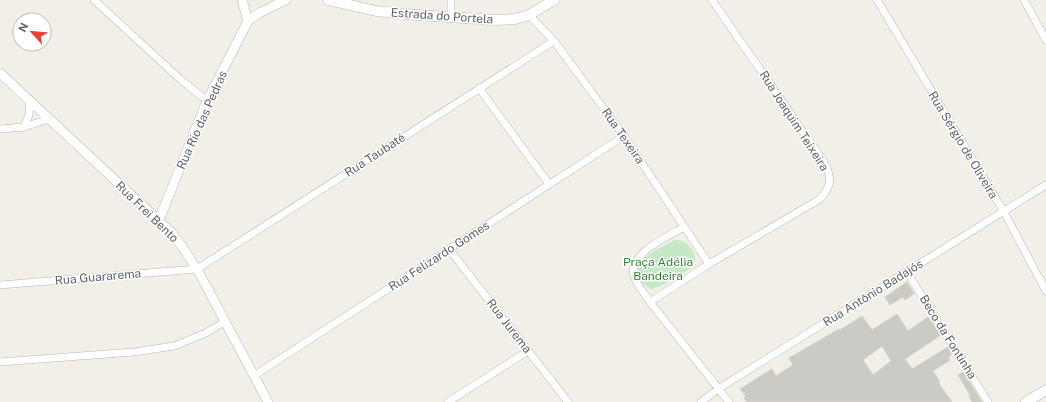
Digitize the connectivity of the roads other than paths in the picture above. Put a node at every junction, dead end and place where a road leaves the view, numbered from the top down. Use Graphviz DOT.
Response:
graph roads {
  1 [pos="94,0"];
  2 [pos="242,0"];
  3 [pos="286,0"];
  4 [pos="328,0"];
  5 [pos="451,0"];
  6 [pos="554,0"];
  7 [pos="712,0"];
  8 [pos="877,0"];
  9 [pos="1024,0"];
  10 [pos="345,2"];
  11 [pos="539,5"];
  12 [pos="529,15"];
  13 [pos="451,16"];
  14 [pos="248,21"];
  15 [pos="1046,40"];
  16 [pos="554,41"];
  17 [pos="0,73"];
  18 [pos="479,88"];
  19 [pos="30,100"];
  20 [pos="208,102"];
  21 [pos="49,119"];
  22 [pos="24,127"];
  23 [pos="0,129"];
  24 [pos="624,136"];
  25 [pos="549,184"];
  26 [pos="1046,186"];
  27 [pos="1004,212"];
  28 [pos="159,220"];
  29 [pos="684,226"];
  30 [pos="450,249"];
  31 [pos="709,264"];
  32 [pos="197,269"];
  33 [pos="907,272"];
  34 [pos="0,285"];
  35 [pos="1046,291"];
  36 [pos="650,302"];
  37 [pos="224,322"];
  38 [pos="528,351"];
  39 [pos="0,362"];
  40 [pos="255,375"];
  41 [pos="718,388"];
  42 [pos="1046,390"];
  43 [pos="268,402"];
  44 [pos="448,402"];
  45 [pos="568,402"];
  46 [pos="701,402"];
  47 [pos="729,402"];
  48 [pos="988,402"];
  49 [pos="1026,402"];
  1 -- 20 [label="street"];
  2 -- 14 [label="street"];
  3 -- 14 [label="street"];
  4 -- 10 [label="main road, Estrada do Portela"];
  5 -- 13 [label="street"];
  6 -- 11 [label="main road, Estrada do Portela"];
  7 -- 31 [label="street, Rua Joaquim Teixeira"];
  8 -- 27 [label="street, Rua Sérgio de Oliveira"];
  9 -- 15 [label="street"];
  10 -- 13 [label="main road, Estrada do Portela"];
  11 -- 12 [label="main road, Estrada do Portela"];
  12 -- 13 [label="main road, Estrada do Portela"];
  12 -- 16 [label="street, Rua Texeira"];
  14 -- 20 [label="street, Rua Rio das Pedras"];
  16 -- 18 [label="street, Rua Taubaté"];
  16 -- 24 [label="street, Rua Texeira"];
  17 -- 19 [label="street, Rua Frei Bento"];
  18 -- 25 [label="street"];
  18 -- 32 [label="street, Rua Taubaté"];
  19 -- 21 [label="street, Rua Frei Bento"];
  19 -- 22 [label="street"];
  20 -- 28 [label="street, Rua Rio das Pedras"];
  21 -- 22 [label="street"];
  21 -- 28 [label="street, Rua Frei Bento"];
  22 -- 23 [label="street"];
  24 -- 25 [label="street, Rua Felizardo Gomes"];
  24 -- 29 [label="street, Rua Texeira"];
  25 -- 30 [label="street, Rua Felizardo Gomes"];
  26 -- 27 [label="street, Rua Antônio Badajós"];
  27 -- 33 [label="street, Rua Antônio Badajós"];
  27 -- 35 [label="street, Rua Sérgio de Oliveira"];
  28 -- 32 [label="street, Rua Frei Bento"];
  29 -- 31 [label="street, Rua Texeira"];
  29 -- 36 [label="street"];
  30 -- 38 [label="street, Rua Jurema"];
  30 -- 40 [label="street, Rua Felizardo Gomes"];
  31 -- 36 [label="street, Rua Joaquim Teixeira"];
  32 -- 34 [label="street, Rua Guararema"];
  32 -- 37 [label="street, Rua Frei Bento"];
  33 -- 41 [label="street, Rua Antônio Badajós"];
  33 -- 48 [label="street, Beco da Fontinha"];
  36 -- 41 [label="street"];
  37 -- 39 [label="street"];
  37 -- 40 [label="street, Rua Frei Bento"];
  38 -- 44 [label="street"];
  38 -- 45 [label="street, Rua Jurema"];
  40 -- 43 [label="street, Rua Frei Bento"];
  41 -- 46 [label="street, Rua Antônio Badajós"];
  41 -- 47 [label="street"];
  42 -- 49 [label="main road"];
}
